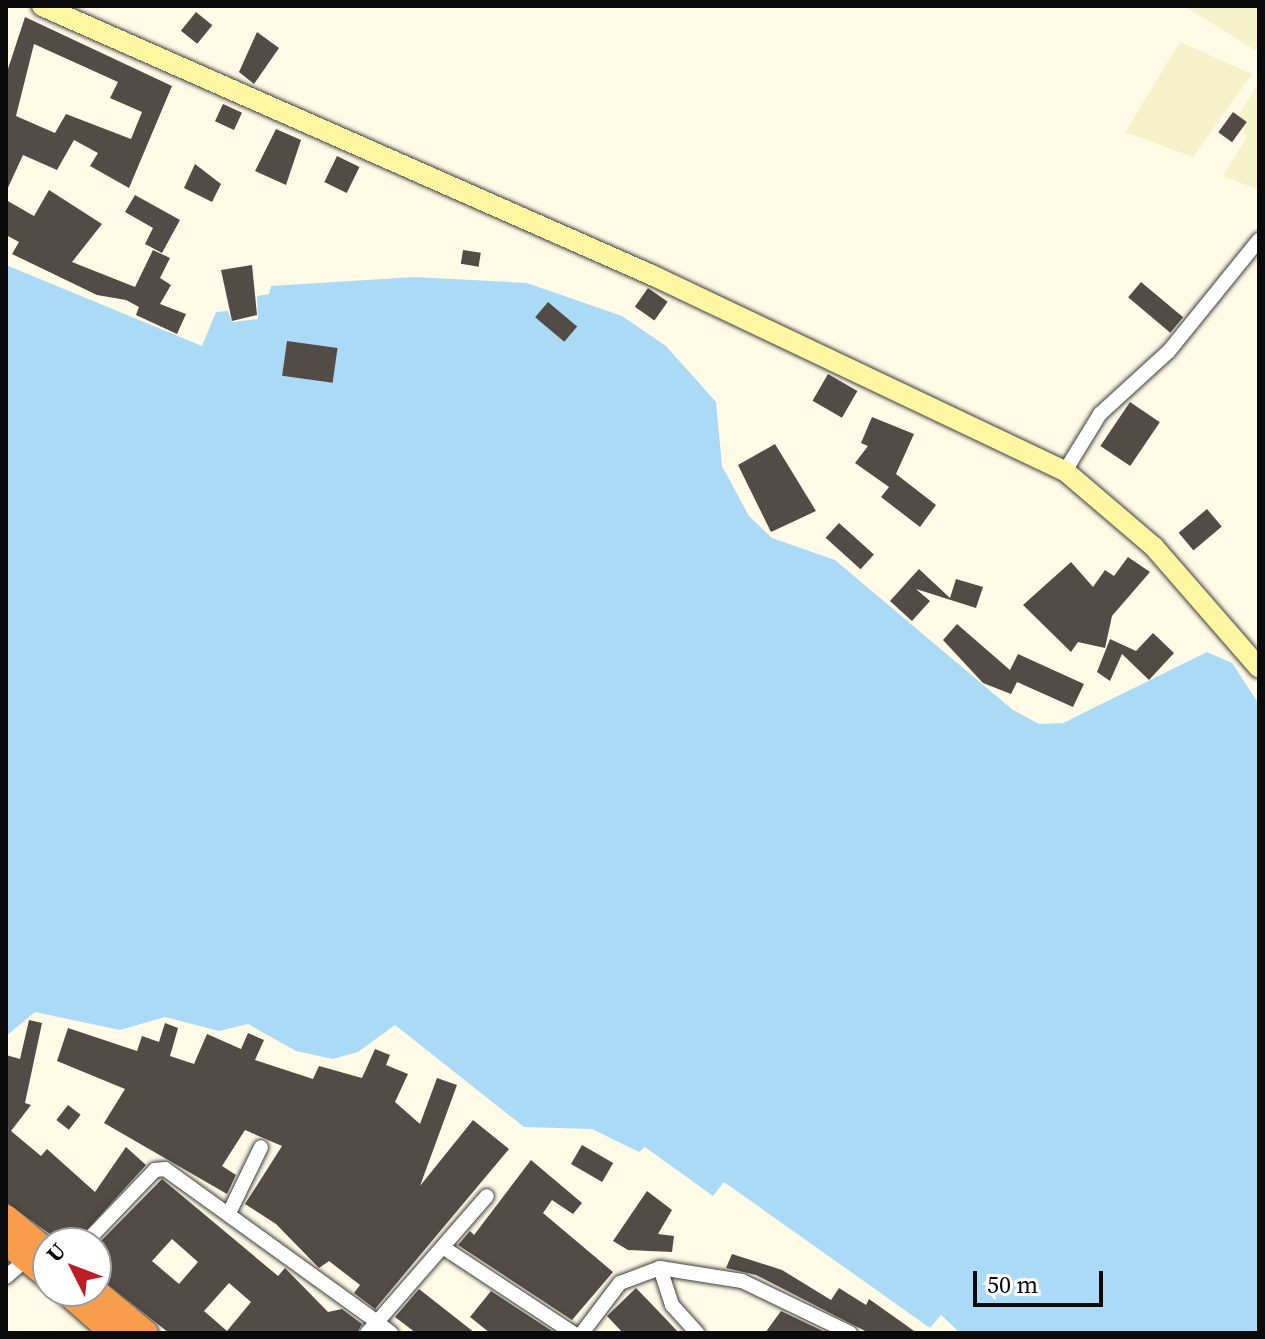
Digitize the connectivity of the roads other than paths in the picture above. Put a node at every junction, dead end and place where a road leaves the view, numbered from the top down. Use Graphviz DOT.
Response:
graph roads {
  1 [pos="56,9"];
  2 [pos="1259,240"];
  3 [pos="1065,471"];
  4 [pos="1259,668"];
  5 [pos="261,1147"];
  6 [pos="487,1196"];
  7 [pos="229,1213"];
  8 [pos="6,1218"];
  9 [pos="101,1227"];
  10 [pos="6,1241"];
  11 [pos="444,1248"];
  12 [pos="32,1250"];
  13 [pos="32,1254"];
  14 [pos="32,1259"];
  15 [pos="660,1268"];
  16 [pos="6,1277"];
  17 [pos="112,1306"];
  18 [pos="84,1307"];
  19 [pos="372,1328"];
  20 [pos="114,1333"];
  21 [pos="145,1333"];
  22 [pos="391,1333"];
  23 [pos="573,1333"];
  24 [pos="582,1333"];
  25 [pos="697,1333"];
  26 [pos="850,1333"];
  1 -- 3 [label="street"];
  2 -- 3 [label="street"];
  3 -- 4 [label="street"];
  5 -- 7 [label="street"];
  6 -- 11 [label="street"];
  7 -- 9 [label="street"];
  7 -- 19 [label="street"];
  8 -- 12 [label="highway"];
  10 -- 13 [label="highway"];
  11 -- 19 [label="street"];
  11 -- 23 [label="street"];
  14 -- 16 [label="street"];
  15 -- 24 [label="street"];
  15 -- 25 [label="street"];
  15 -- 26 [label="street"];
  17 -- 21 [label="highway"];
  18 -- 20 [label="highway"];
  19 -- 22 [label="street"];
}
